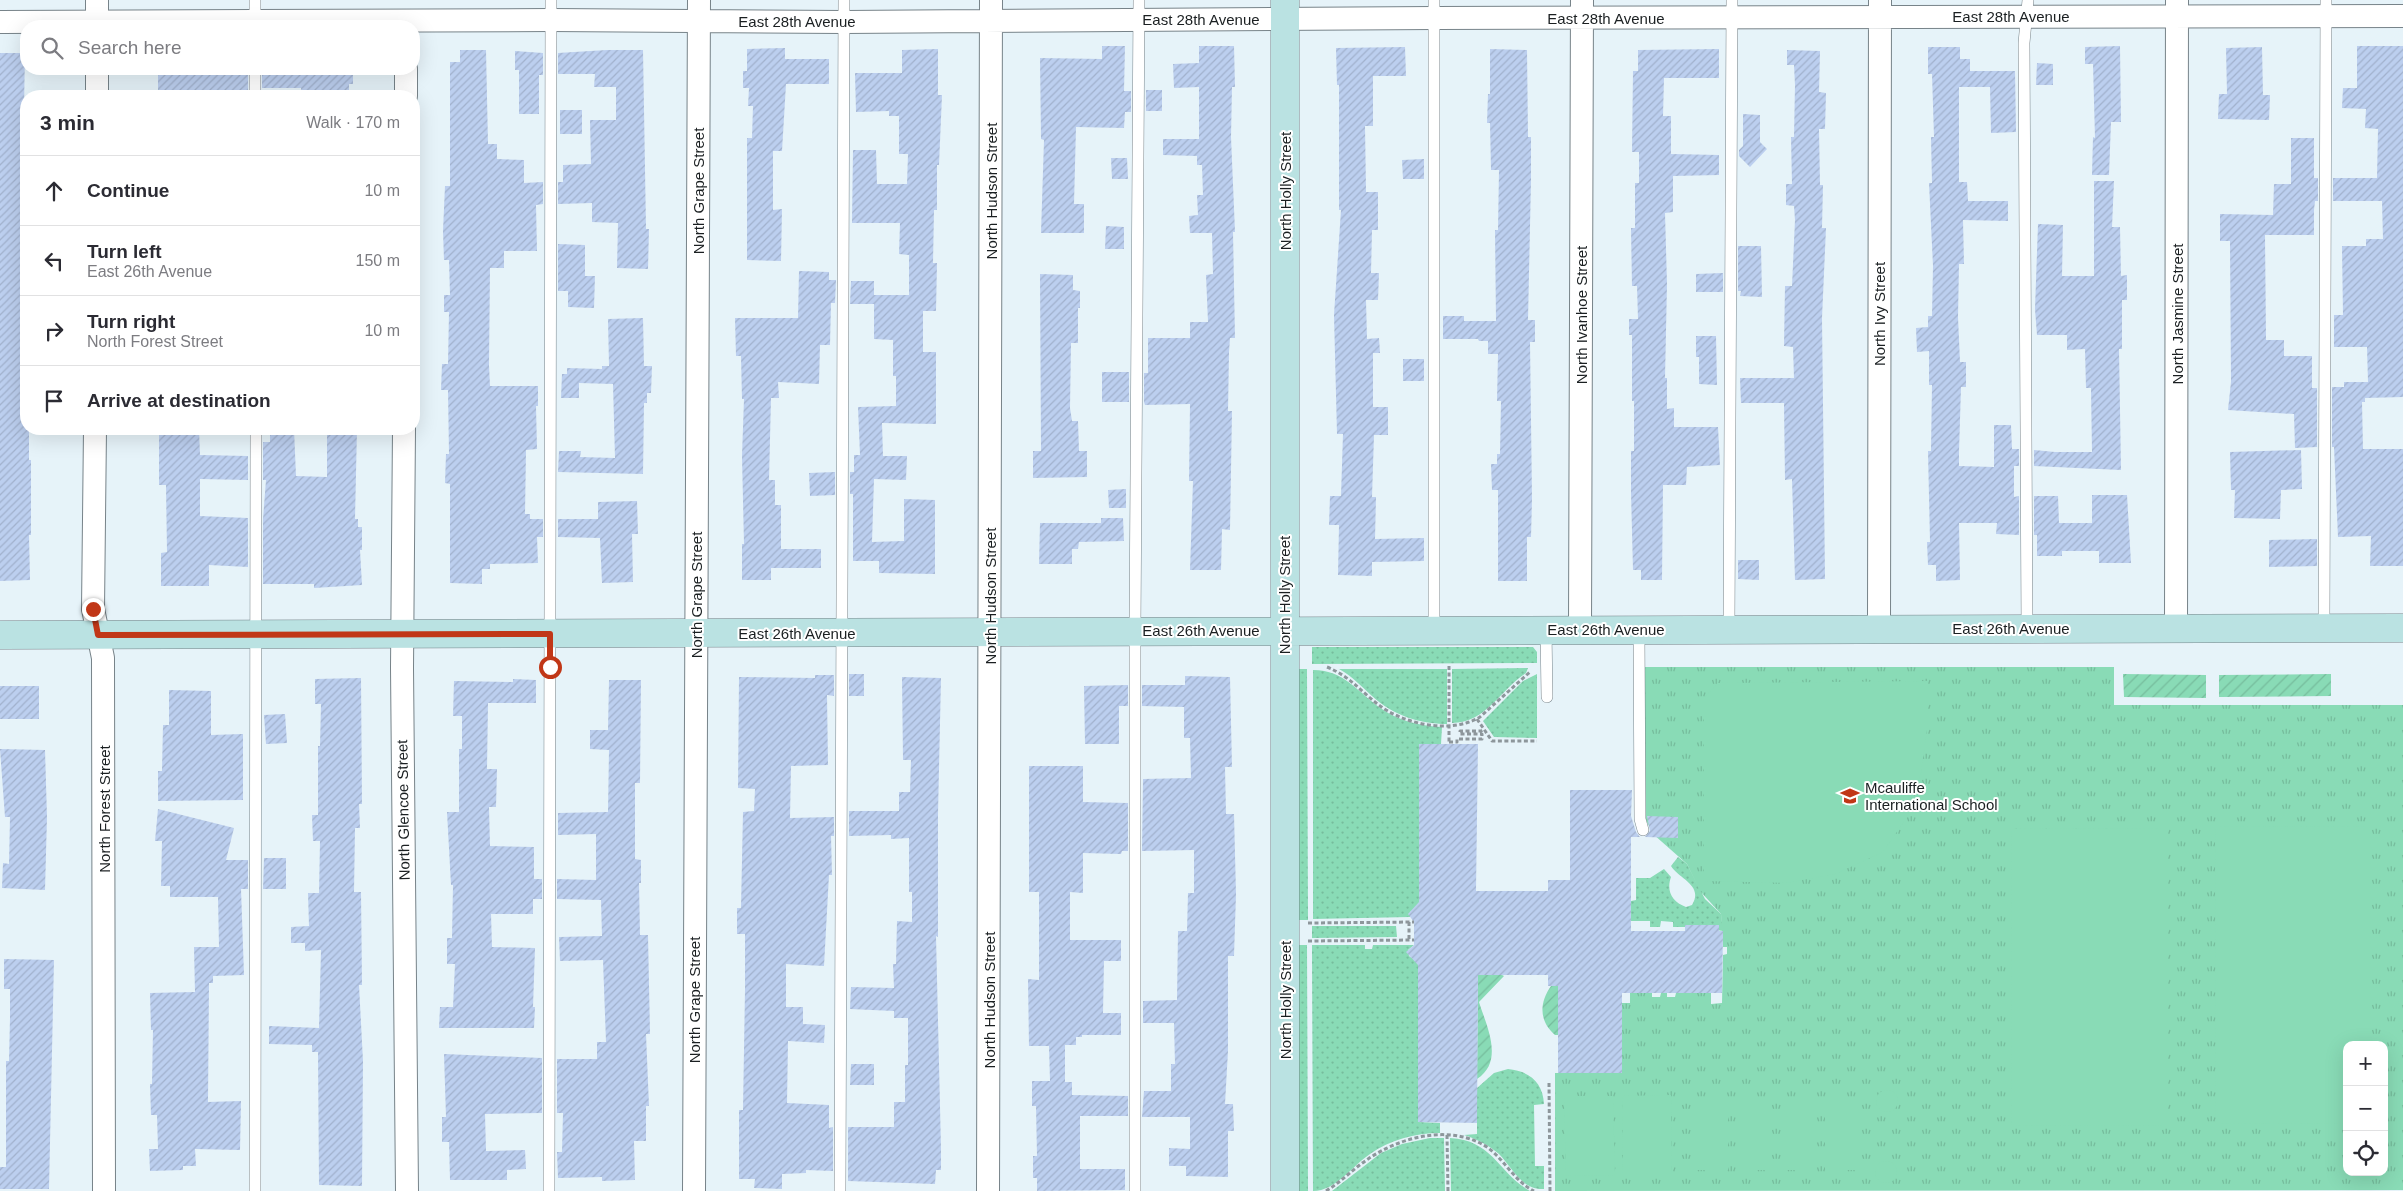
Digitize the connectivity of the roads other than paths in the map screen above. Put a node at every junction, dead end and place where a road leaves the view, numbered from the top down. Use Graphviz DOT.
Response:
graph roads {
  1 [pos="1880,8"];
  2 [pos="2027,8"];
  3 [pos="2177,8"];
  4 [pos="2326,8"];
  5 [pos="1285,9"];
  6 [pos="1434,9"];
  7 [pos="1582,9"];
  8 [pos="1732,9"];
  9 [pos="551,10"];
  10 [pos="700,10"];
  11 [pos="991,10"];
  12 [pos="1139,10"];
  13 [pos="844,11"];
  14 [pos="97,16"];
  15 [pos="255,16"];
  16 [pos="407,16"];
  17 [pos="2403,16"];
  18 [pos="32,20"];
  19 [pos="20,21"];
  20 [pos="0,22"];
  21 [pos="97,75"];
  22 [pos="255,75"];
  23 [pos="406,75"];
  24 [pos="97,90"];
  25 [pos="255,90"];
  26 [pos="406,90"];
  27 [pos="95,435"];
  28 [pos="256,435"];
  29 [pos="404,435"];
  30 [pos="2028,628"];
  31 [pos="2176,628"];
  32 [pos="2324,628"];
  33 [pos="2403,628"];
  34 [pos="1434,629"];
  35 [pos="1546,629"];
  36 [pos="1580,629"];
  37 [pos="1639,629"];
  38 [pos="1729,629"];
  39 [pos="1878,629"];
  40 [pos="1135,630"];
  41 [pos="1284,630"];
  42 [pos="403,634"];
  43 [pos="550,634"];
  44 [pos="695,634"];
  45 [pos="843,634"];
  46 [pos="990,634"];
  47 [pos="0,635"];
  48 [pos="98,635"];
  49 [pos="256,635"];
  50 [pos="1546,697"];
  51 [pos="1643,830"];
  52 [pos="104,1191"];
  53 [pos="255,1191"];
  54 [pos="407,1191"];
  55 [pos="549,1191"];
  56 [pos="694,1191"];
  57 [pos="840,1191"];
  58 [pos="988,1191"];
  59 [pos="1135,1191"];
  60 [pos="1285,1191"];
  1 -- 2 [label="street, East 28th Avenue"];
  1 -- 8 [label="street, East 28th Avenue"];
  1 -- 39 [label="street, North Ivy Street"];
  2 -- 3 [label="street, East 28th Avenue"];
  2 -- 30 [label="lane"];
  3 -- 4 [label="street, East 28th Avenue"];
  3 -- 31 [label="street, North Jasmine Street"];
  4 -- 17 [label="street, East 28th Avenue"];
  4 -- 32 [label="lane"];
  5 -- 6 [label="street, East 28th Avenue"];
  5 -- 12 [label="street, East 28th Avenue"];
  5 -- 41 [label="street, North Holly Street"];
  6 -- 7 [label="street, East 28th Avenue"];
  6 -- 34 [label="lane"];
  7 -- 8 [label="street, East 28th Avenue"];
  7 -- 36 [label="street, North Ivanhoe Street"];
  8 -- 38 [label="lane"];
  9 -- 10 [label="street, East 28th Avenue"];
  9 -- 16 [label="street, East 28th Avenue"];
  9 -- 43 [label="lane"];
  10 -- 13 [label="street, East 28th Avenue"];
  10 -- 44 [label="street, North Grape Street"];
  11 -- 12 [label="street, East 28th Avenue"];
  11 -- 13 [label="street, East 28th Avenue"];
  11 -- 46 [label="street, North Hudson Street"];
  12 -- 40 [label="lane"];
  13 -- 45 [label="lane"];
  14 -- 15 [label="street, East 28th Avenue"];
  14 -- 18 [label="street, East 28th Avenue"];
  15 -- 16 [label="street, East 28th Avenue"];
  19 -- 20 [label="street, East 28th Avenue"];
  21 -- 24 [label="street"];
  22 -- 25 [label="lane"];
  23 -- 26 [label="street"];
  27 -- 48 [label="street, North Forest Street"];
  28 -- 49 [label="lane"];
  29 -- 42 [label="street, North Glencoe Street"];
  30 -- 31 [label="street, East 26th Avenue"];
  30 -- 39 [label="street, East 26th Avenue"];
  31 -- 32 [label="street, East 26th Avenue"];
  32 -- 33 [label="street, East 26th Avenue"];
  34 -- 35 [label="street, East 26th Avenue"];
  34 -- 41 [label="street, East 26th Avenue"];
  35 -- 36 [label="street, East 26th Avenue"];
  35 -- 50 [label="lane"];
  36 -- 37 [label="street, East 26th Avenue"];
  37 -- 38 [label="street, East 26th Avenue"];
  37 -- 51 [label="lane"];
  38 -- 39 [label="street, East 26th Avenue"];
  40 -- 41 [label="street, East 26th Avenue"];
  40 -- 46 [label="street, East 26th Avenue"];
  40 -- 59 [label="lane"];
  41 -- 60 [label="street, North Holly Street"];
  42 -- 43 [label="street, East 26th Avenue"];
  42 -- 49 [label="street, East 26th Avenue"];
  42 -- 54 [label="street, North Glencoe Street"];
  43 -- 44 [label="street, East 26th Avenue"];
  43 -- 55 [label="lane"];
  44 -- 45 [label="street, East 26th Avenue"];
  44 -- 56 [label="street, North Grape Street"];
  45 -- 46 [label="street, East 26th Avenue"];
  45 -- 57 [label="lane"];
  46 -- 58 [label="street, North Hudson Street"];
  47 -- 48 [label="street, East 26th Avenue"];
  48 -- 49 [label="street, East 26th Avenue"];
  48 -- 52 [label="street, North Forest Street"];
  49 -- 53 [label="lane"];
}
